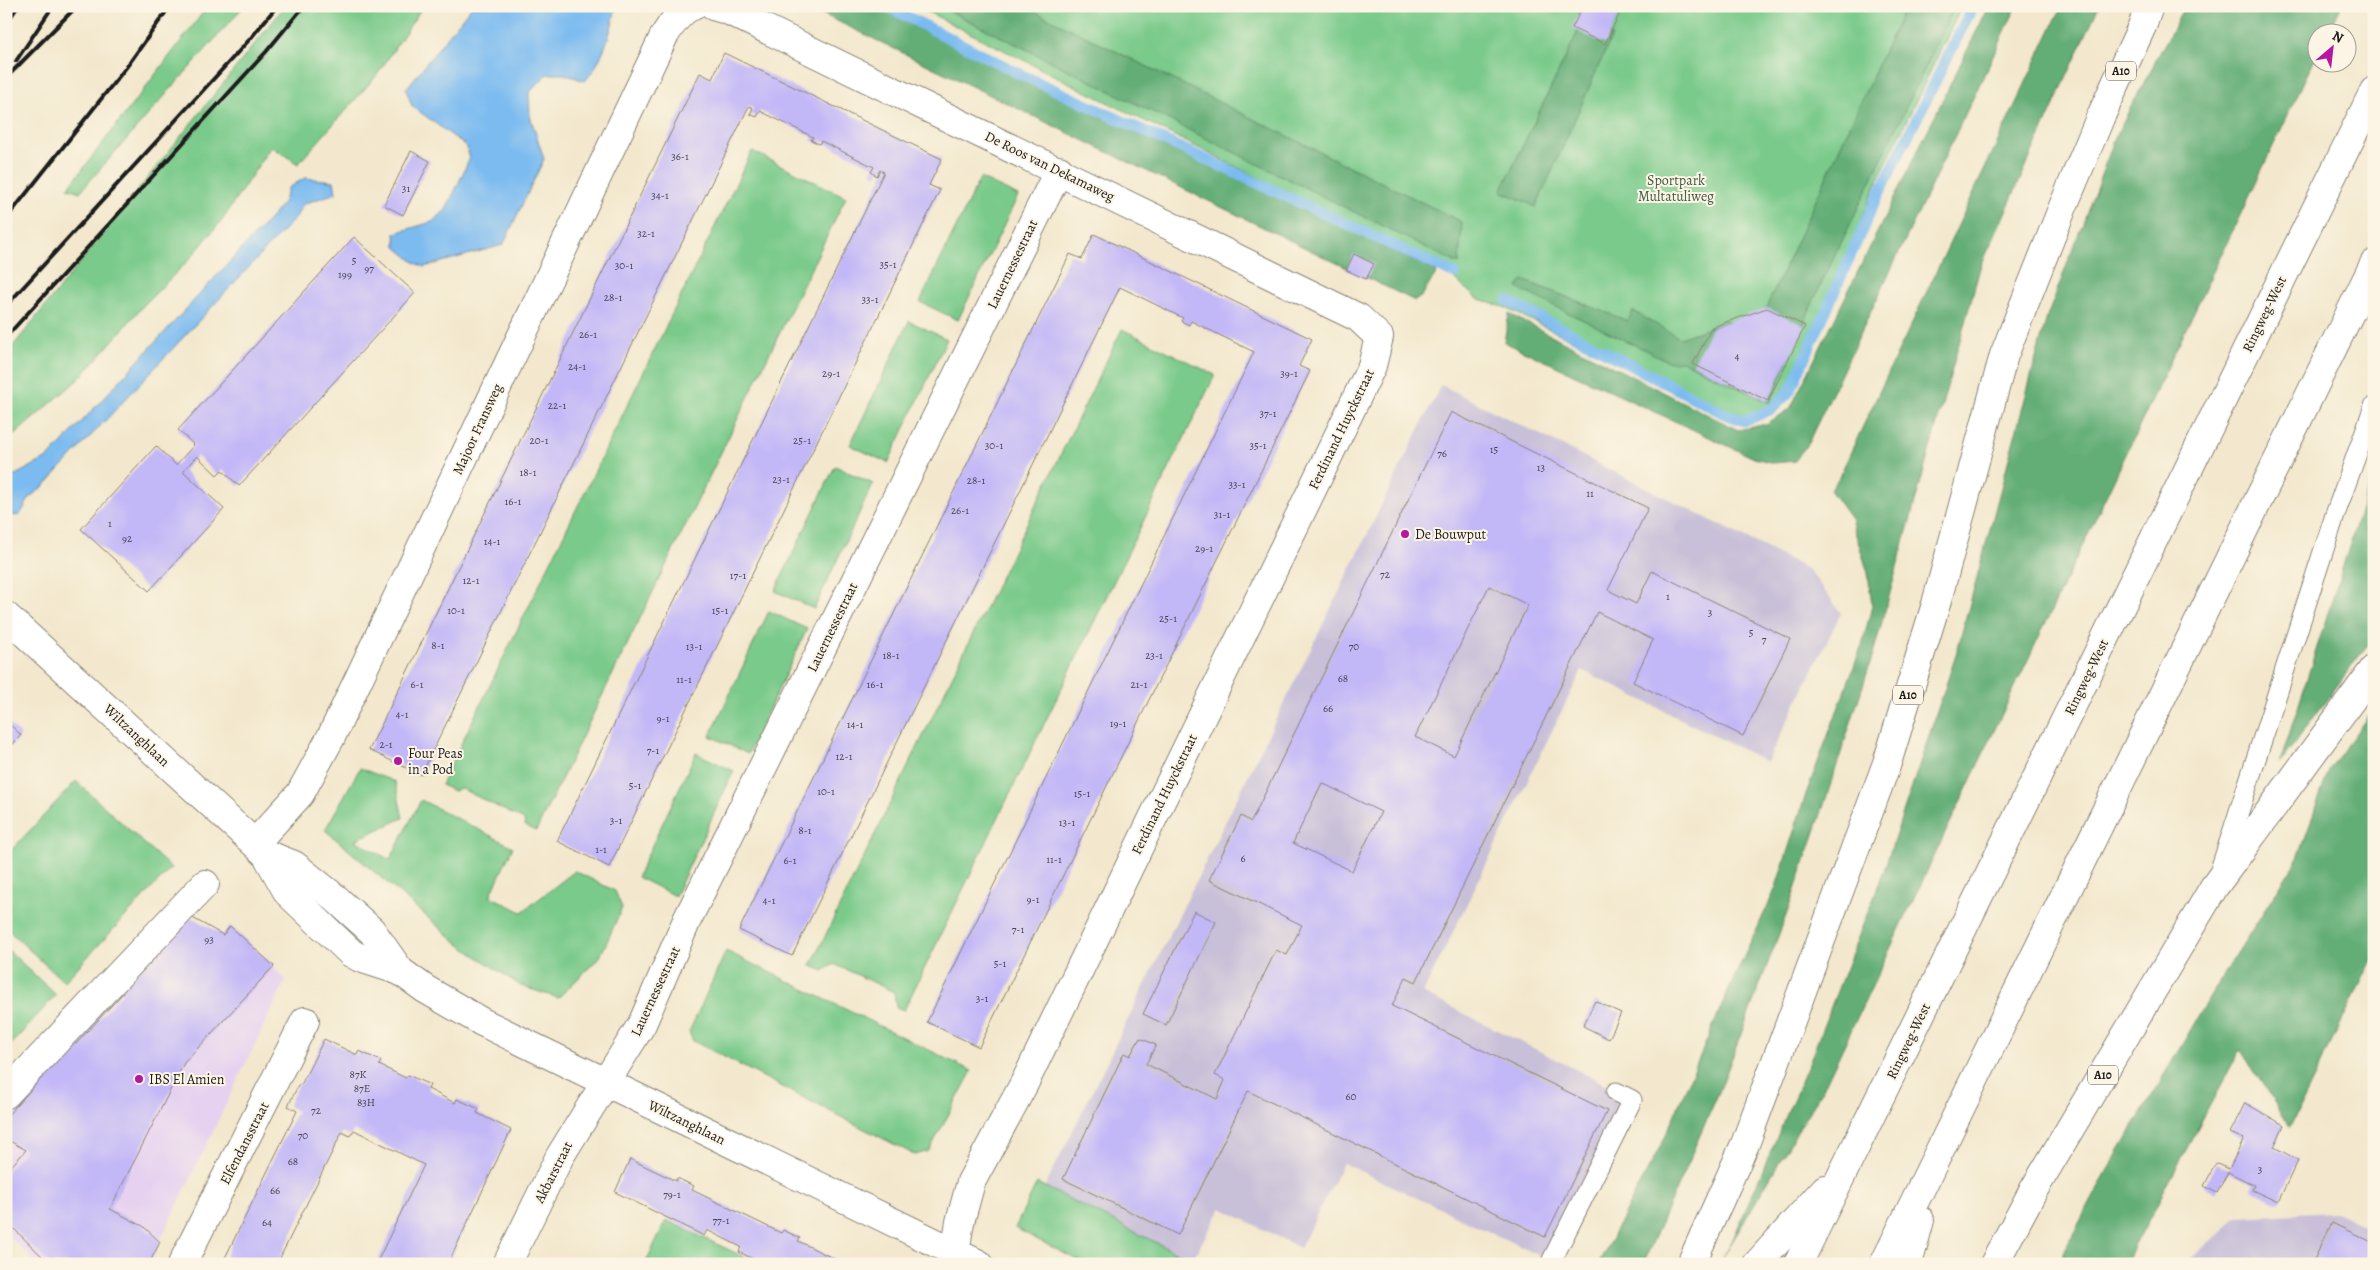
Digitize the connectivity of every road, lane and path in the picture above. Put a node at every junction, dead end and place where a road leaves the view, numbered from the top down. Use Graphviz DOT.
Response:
graph roads {
  1 [pos="698,7"];
  2 [pos="2149,12"];
  3 [pos="2369,100"];
  4 [pos="1059,170"];
  5 [pos="2374,264"];
  6 [pos="1379,337"];
  7 [pos="2374,406"];
  8 [pos="10,627"];
  9 [pos="2374,669"];
  10 [pos="260,849"];
  11 [pos="205,884"];
  12 [pos="2214,888"];
  13 [pos="305,1022"];
  14 [pos="604,1082"];
  15 [pos="1616,1092"];
  16 [pos="6,1094"];
  17 [pos="1938,1156"];
  18 [pos="1846,1166"];
  19 [pos="962,1260"];
  20 [pos="182,1264"];
  21 [pos="507,1264"];
  22 [pos="1550,1264"];
  23 [pos="1691,1264"];
  24 [pos="1757,1264"];
  25 [pos="1798,1264"];
  26 [pos="1884,1264"];
  27 [pos="1908,1264"];
  28 [pos="1994,1264"];
  1 -- 4 [label="main road, De Roos van Dekamaweg"];
  1 -- 10 [label="main road, Majoor Fransweg"];
  2 -- 23 [label="main road, A10"];
  3 -- 18 [label="main road, Ringweg-West"];
  4 -- 6 [label="main road, De Roos van Dekamaweg"];
  4 -- 14 [label="main road, Lauernessestraat"];
  5 -- 17 [label="main road"];
  6 -- 19 [label="main road, Ferdinand Huyckstraat"];
  7 -- 12 [label="lane, A10"];
  8 -- 10 [label="main road, Wiltzanghlaan"];
  9 -- 12 [label="main road, A10"];
  10 -- 14 [label="main road, Wiltzanghlaan"];
  11 -- 16 [label="main road"];
  12 -- 28 [label="main road, A10"];
  13 -- 20 [label="main road, Elfendansstraat"];
  14 -- 19 [label="main road, Wiltzanghlaan"];
  14 -- 21 [label="main road, Akbarstraat"];
  15 -- 22 [label="lane"];
  17 -- 26 [label="main road"];
  17 -- 27 [label="main road"];
  18 -- 24 [label="main road"];
  18 -- 25 [label="main road, Ringweg-West"];
}
